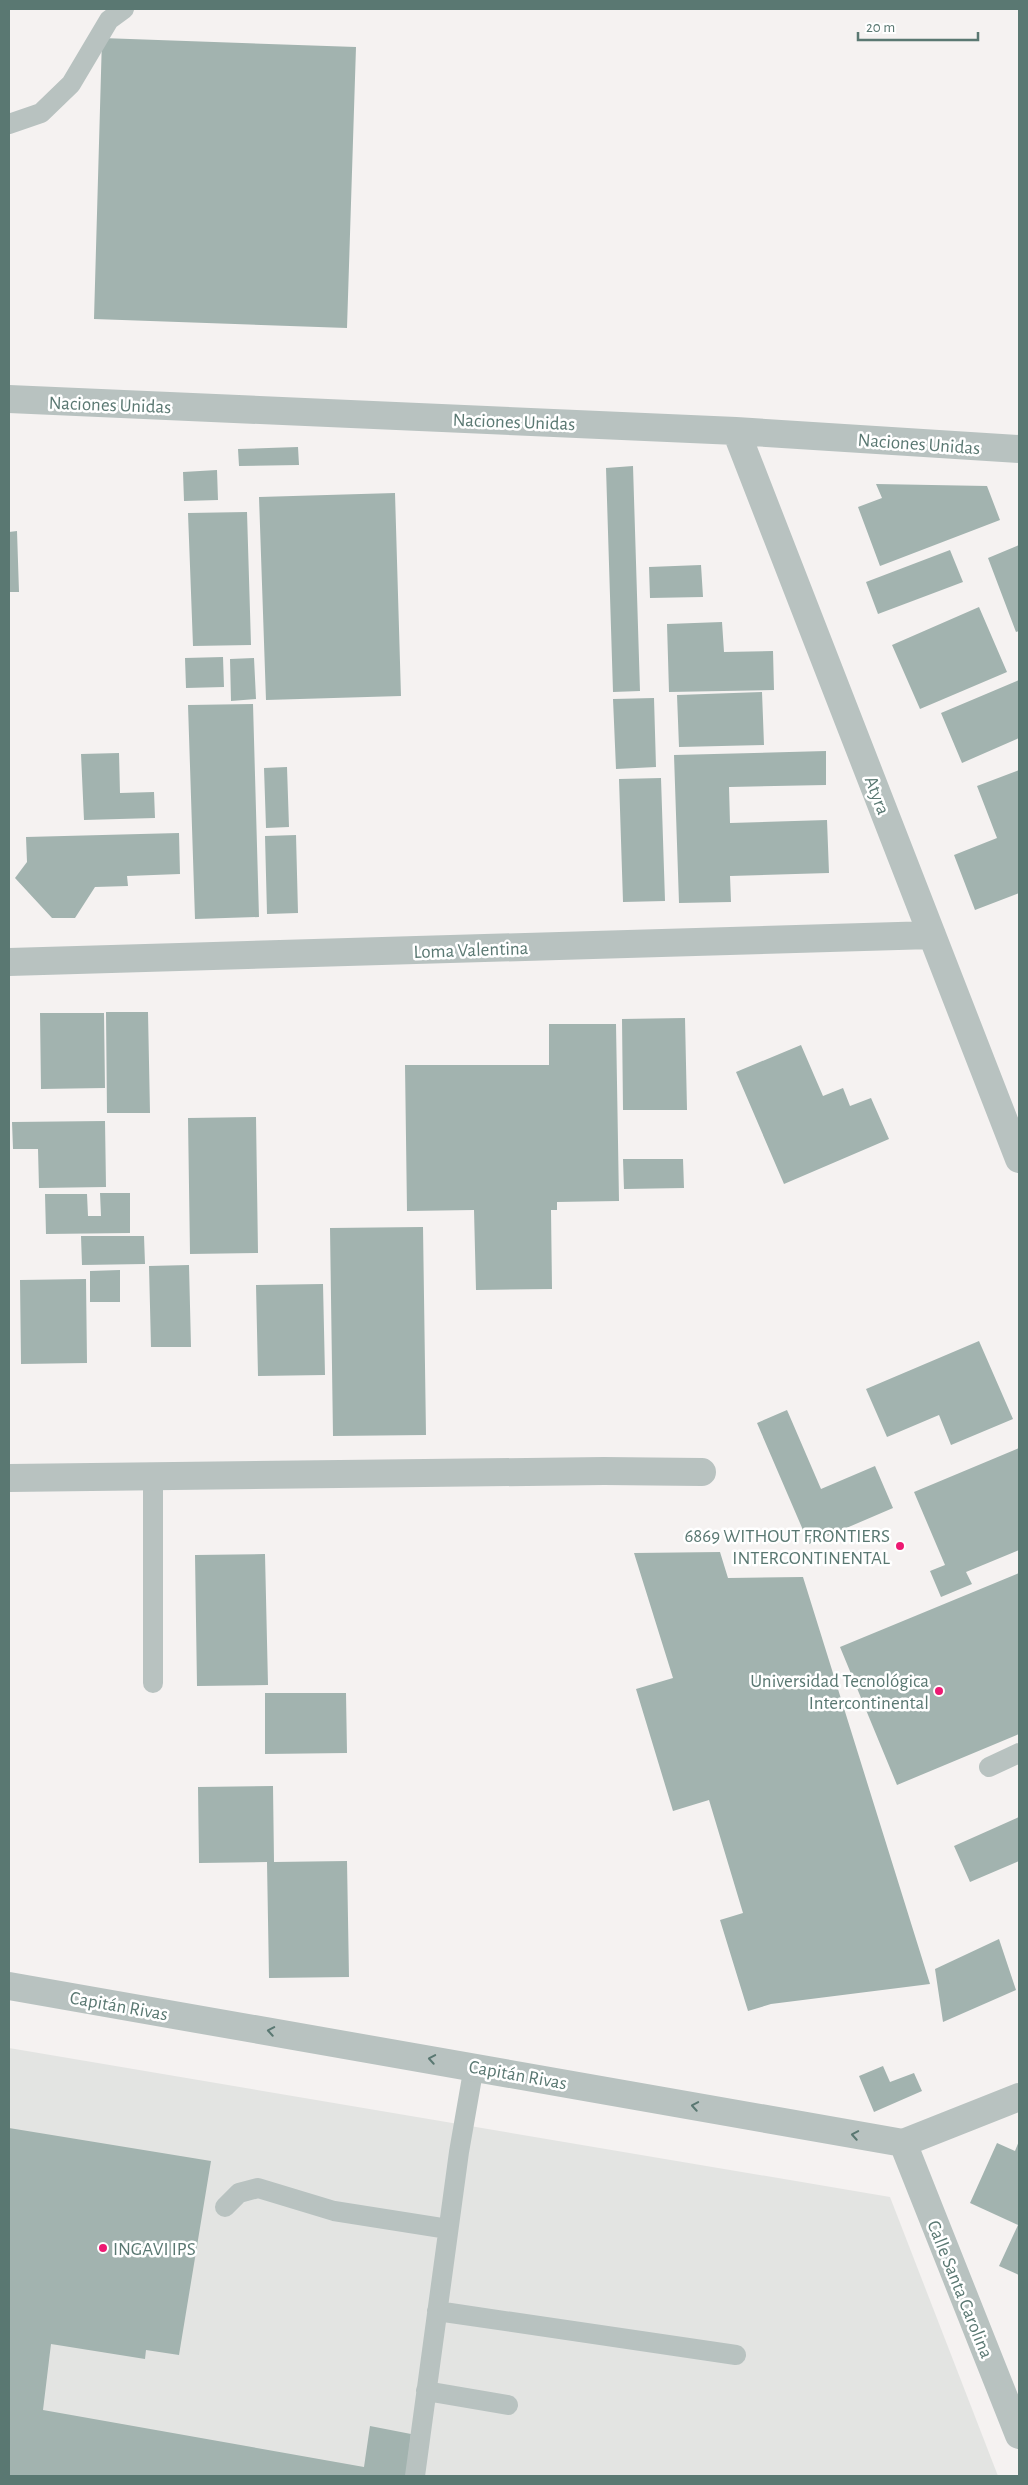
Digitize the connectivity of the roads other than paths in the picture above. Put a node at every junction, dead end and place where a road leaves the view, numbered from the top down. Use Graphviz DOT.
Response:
graph roads {
  1 [pos="124,9"];
  2 [pos="9,124"];
  3 [pos="9,399"];
  4 [pos="736,431"];
  5 [pos="1019,449"];
  6 [pos="932,935"];
  7 [pos="9,962"];
  8 [pos="1019,1159"];
  9 [pos="702,1472"];
  10 [pos="153,1476"];
  11 [pos="9,1478"];
  12 [pos="153,1683"];
  13 [pos="1019,1753"];
  14 [pos="990,1767"];
  15 [pos="9,1986"];
  16 [pos="474,2066"];
  17 [pos="1019,2097"];
  18 [pos="903,2143"];
  19 [pos="224,2207"];
  20 [pos="448,2229"];
  21 [pos="437,2311"];
  22 [pos="736,2355"];
  23 [pos="426,2392"];
  24 [pos="508,2405"];
  25 [pos="1019,2435"];
  26 [pos="415,2476"];
  1 -- 2 [label="lane"];
  3 -- 4 [label="street, Naciones Unidas"];
  4 -- 5 [label="street, Naciones Unidas"];
  4 -- 6 [label="street, Atyra"];
  6 -- 7 [label="street, Loma Valentina"];
  6 -- 8 [label="street, Atyra"];
  9 -- 10 [label="street"];
  10 -- 11 [label="street"];
  10 -- 12 [label="lane"];
  13 -- 14 [label="lane"];
  16 -- 15 [label="street, Capitán Rivas, one-way"];
  18 -- 16 [label="street, Capitán Rivas, one-way"];
  16 -- 20 [label="lane"];
  17 -- 18 [label="street"];
  18 -- 25 [label="street, Calle Santa Carolina"];
  19 -- 20 [label="lane"];
  20 -- 21 [label="lane"];
  21 -- 22 [label="lane"];
  21 -- 23 [label="lane"];
  23 -- 24 [label="lane"];
  23 -- 26 [label="lane"];
}
